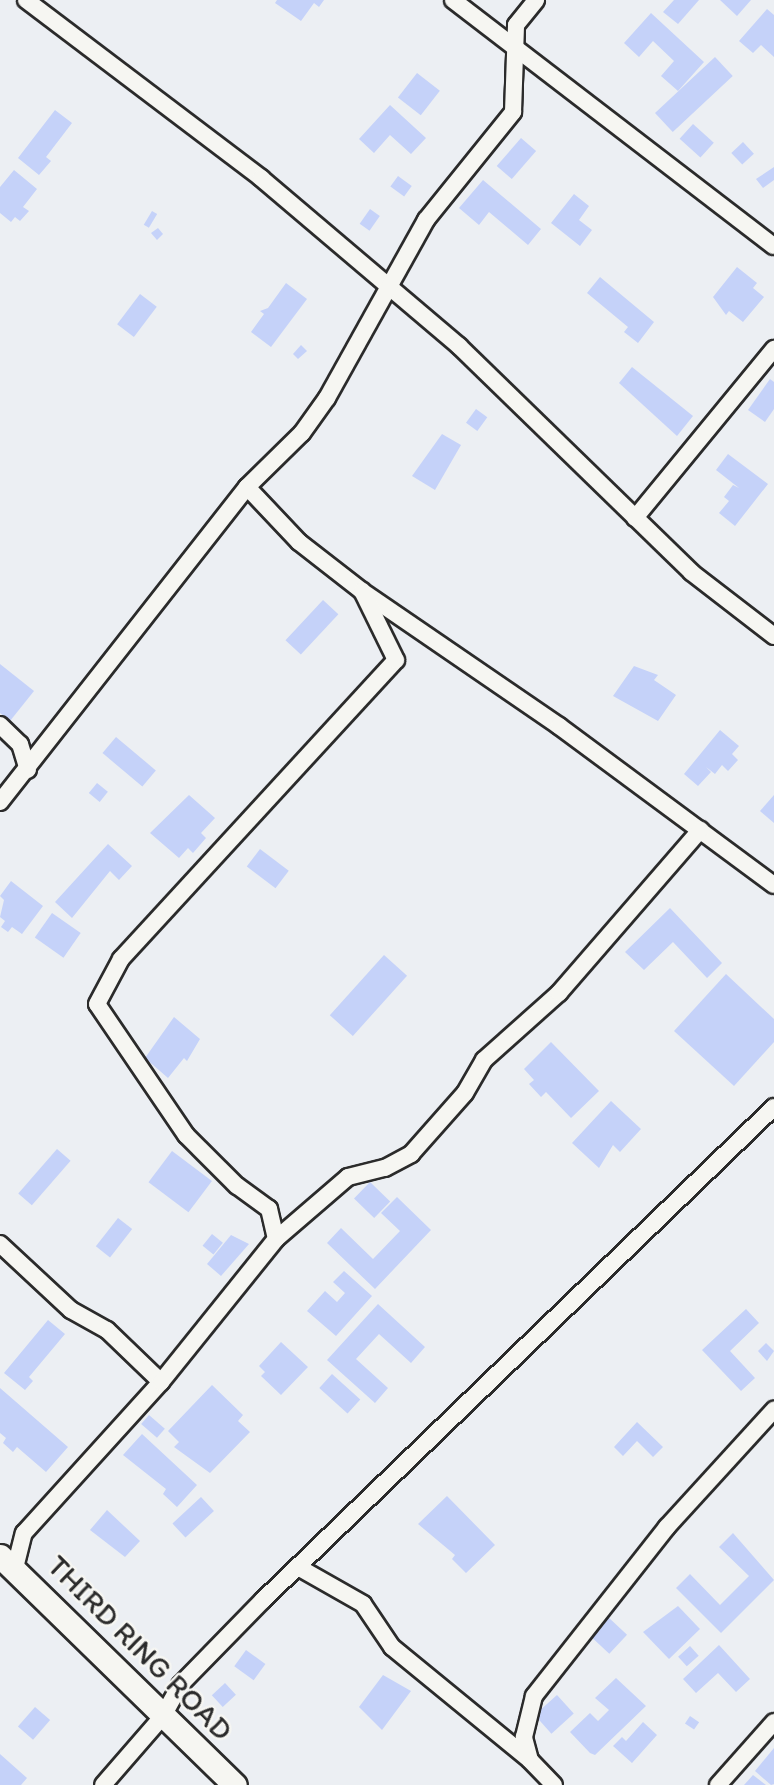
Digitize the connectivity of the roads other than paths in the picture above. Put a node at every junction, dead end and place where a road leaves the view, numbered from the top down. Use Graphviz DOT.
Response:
graph roads {
  1 [pos="26,0"];
  2 [pos="453,0"];
  3 [pos="536,0"];
  4 [pos="517,50"];
  5 [pos="774,246"];
  6 [pos="390,288"];
  7 [pos="774,349"];
  8 [pos="247,486"];
  9 [pos="635,517"];
  10 [pos="362,592"];
  11 [pos="774,636"];
  12 [pos="0,725"];
  13 [pos="28,770"];
  14 [pos="0,802"];
  15 [pos="700,830"];
  16 [pos="774,885"];
  17 [pos="774,1107"];
  18 [pos="276,1239"];
  19 [pos="0,1244"];
  20 [pos="161,1382"];
  21 [pos="774,1410"];
  22 [pos="8,1562"];
  23 [pos="298,1567"];
  24 [pos="163,1716"];
  25 [pos="774,1722"];
  26 [pos="530,1760"];
  27 [pos="103,1785"];
  28 [pos="234,1785"];
  29 [pos="554,1785"];
  30 [pos="718,1785"];
  1 -- 6 [label="street"];
  2 -- 4 [label="street"];
  3 -- 4 [label="street"];
  4 -- 5 [label="street"];
  4 -- 6 [label="street"];
  6 -- 8 [label="street"];
  6 -- 9 [label="street"];
  7 -- 9 [label="street"];
  8 -- 10 [label="street"];
  8 -- 13 [label="street"];
  9 -- 11 [label="street"];
  10 -- 15 [label="street"];
  10 -- 18 [label="street"];
  12 -- 13 [label="street"];
  13 -- 14 [label="street"];
  15 -- 16 [label="street"];
  15 -- 18 [label="street"];
  17 -- 23 [label="street"];
  18 -- 20 [label="street"];
  19 -- 20 [label="street"];
  20 -- 22 [label="street"];
  21 -- 26 [label="street"];
  22 -- 24 [label="street, THIRD RING ROAD"];
  23 -- 24 [label="street"];
  23 -- 26 [label="street"];
  24 -- 27 [label="street"];
  24 -- 28 [label="street, THIRD RING ROAD"];
  25 -- 30 [label="street"];
  26 -- 29 [label="street"];
}
